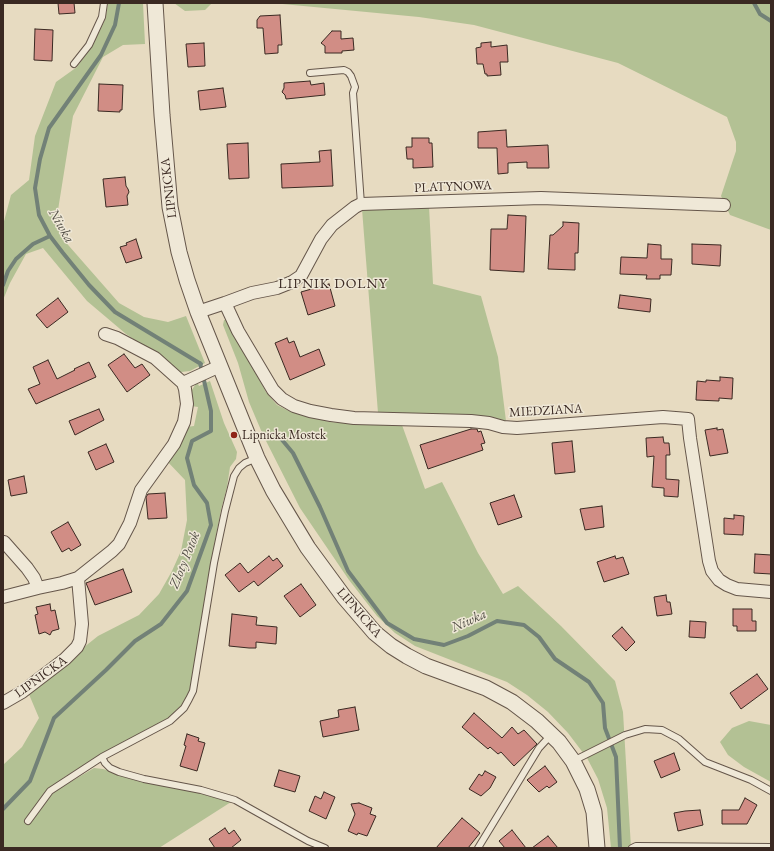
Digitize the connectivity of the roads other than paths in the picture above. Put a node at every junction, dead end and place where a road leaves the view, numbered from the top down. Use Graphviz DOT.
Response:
graph roads {
  1 [pos="104,3"];
  2 [pos="155,3"];
  3 [pos="74,64"];
  4 [pos="310,73"];
  5 [pos="361,204"];
  6 [pos="724,205"];
  7 [pos="225,303"];
  8 [pos="198,312"];
  9 [pos="106,334"];
  10 [pos="214,369"];
  11 [pos="187,381"];
  12 [pos="257,458"];
  13 [pos="4,542"];
  14 [pos="78,578"];
  15 [pos="38,588"];
  16 [pos="771,592"];
  17 [pos="3,597"];
  18 [pos="3,703"];
  19 [pos="552,734"];
  20 [pos="102,757"];
  21 [pos="573,761"];
  22 [pos="771,791"];
  23 [pos="28,821"];
  24 [pos="771,847"];
  25 [pos="325,848"];
  26 [pos="478,848"];
  27 [pos="597,848"];
  28 [pos="632,848"];
  1 -- 3 [label="lane"];
  2 -- 8 [label="street, LIPNICKA"];
  4 -- 5 [label="lane"];
  5 -- 6 [label="street, PLATYNOWA"];
  5 -- 7 [label="street"];
  7 -- 8 [label="street"];
  7 -- 16 [label="street, MIEDZIANA"];
  8 -- 10 [label="street, LIPNICKA"];
  9 -- 11 [label="street"];
  10 -- 11 [label="street"];
  10 -- 12 [label="street, LIPNICKA"];
  11 -- 14 [label="street"];
  12 -- 19 [label="street, LIPNICKA"];
  12 -- 20 [label="lane"];
  13 -- 15 [label="street"];
  14 -- 15 [label="street"];
  14 -- 18 [label="street, LIPNICKA"];
  15 -- 17 [label="street"];
  19 -- 21 [label="street, LIPNICKA"];
  19 -- 26 [label="lane"];
  20 -- 23 [label="lane"];
  20 -- 25 [label="lane"];
  21 -- 22 [label="lane"];
  21 -- 27 [label="street, LIPNICKA"];
  24 -- 28 [label="lane"];
}
